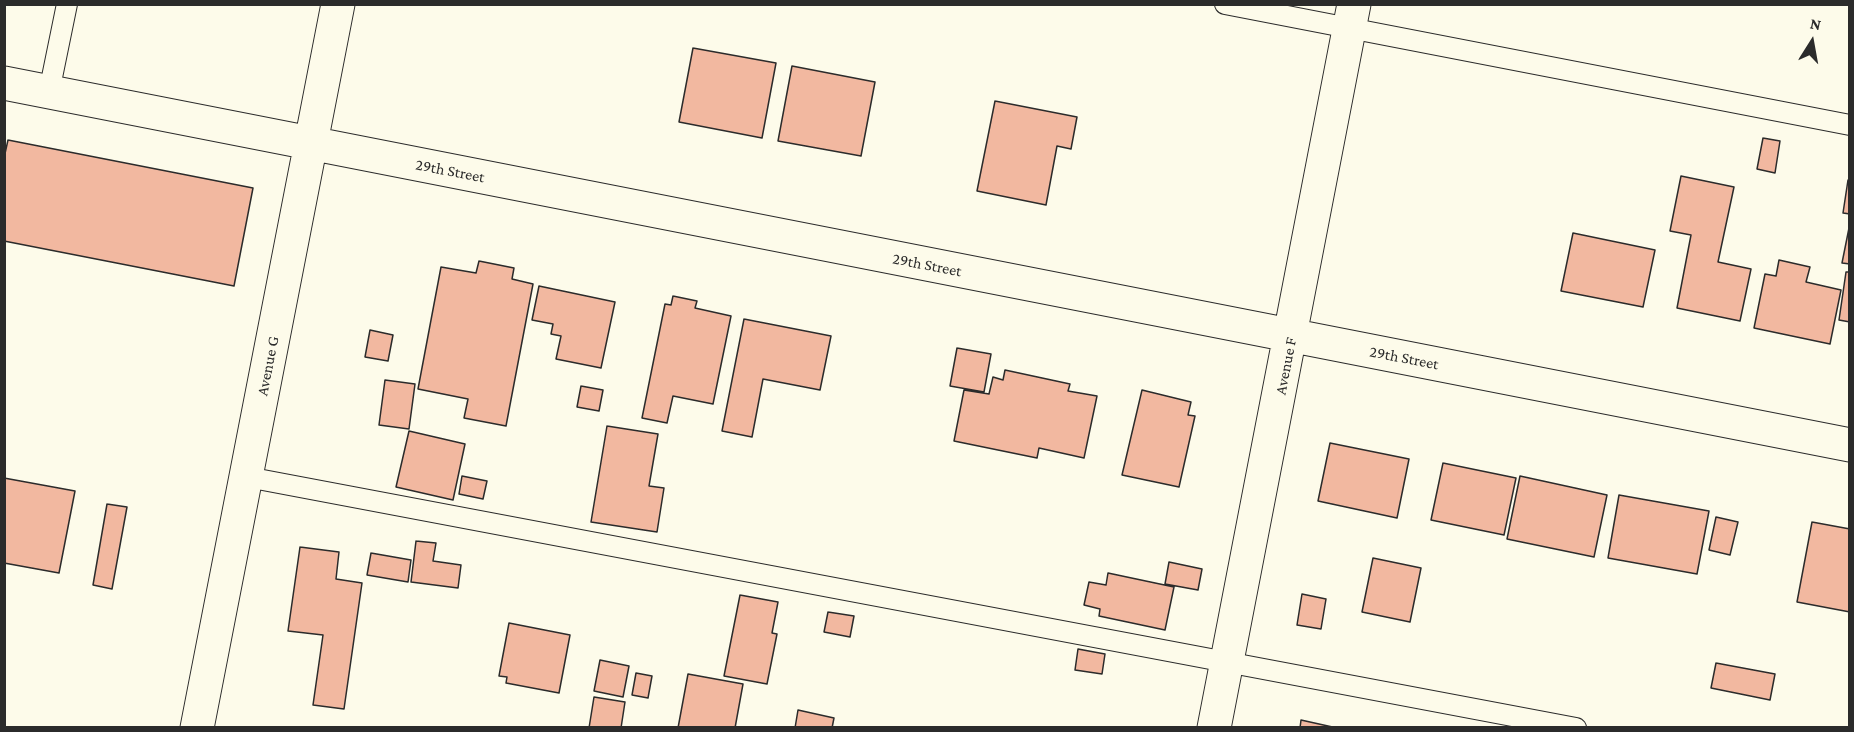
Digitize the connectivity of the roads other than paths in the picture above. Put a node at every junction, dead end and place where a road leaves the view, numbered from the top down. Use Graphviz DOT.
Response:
graph roads {
  1 [pos="67,4"];
  2 [pos="338,4"];
  3 [pos="1224,4"];
  4 [pos="1351,17"];
  5 [pos="4,83"];
  6 [pos="49,92"];
  7 [pos="1850,125"];
  8 [pos="311,144"];
  9 [pos="1292,337"];
  10 [pos="1850,445"];
  11 [pos="247,477"];
  12 [pos="1227,661"];
  13 [pos="197,728"];
  14 [pos="1214,728"];
  15 [pos="1576,728"];
  1 -- 6 [label="lane"];
  2 -- 8 [label="street, Avenue G"];
  3 -- 4 [label="lane"];
  4 -- 7 [label="lane"];
  4 -- 9 [label="street, Avenue F"];
  5 -- 6 [label="street, 29th Street"];
  6 -- 8 [label="street, 29th Street"];
  8 -- 9 [label="street, 29th Street"];
  8 -- 11 [label="street, Avenue G"];
  9 -- 10 [label="street, 29th Street"];
  9 -- 12 [label="street, Avenue F"];
  11 -- 12 [label="lane"];
  11 -- 13 [label="street, Avenue G"];
  12 -- 14 [label="street, Avenue F"];
  12 -- 15 [label="lane"];
}
